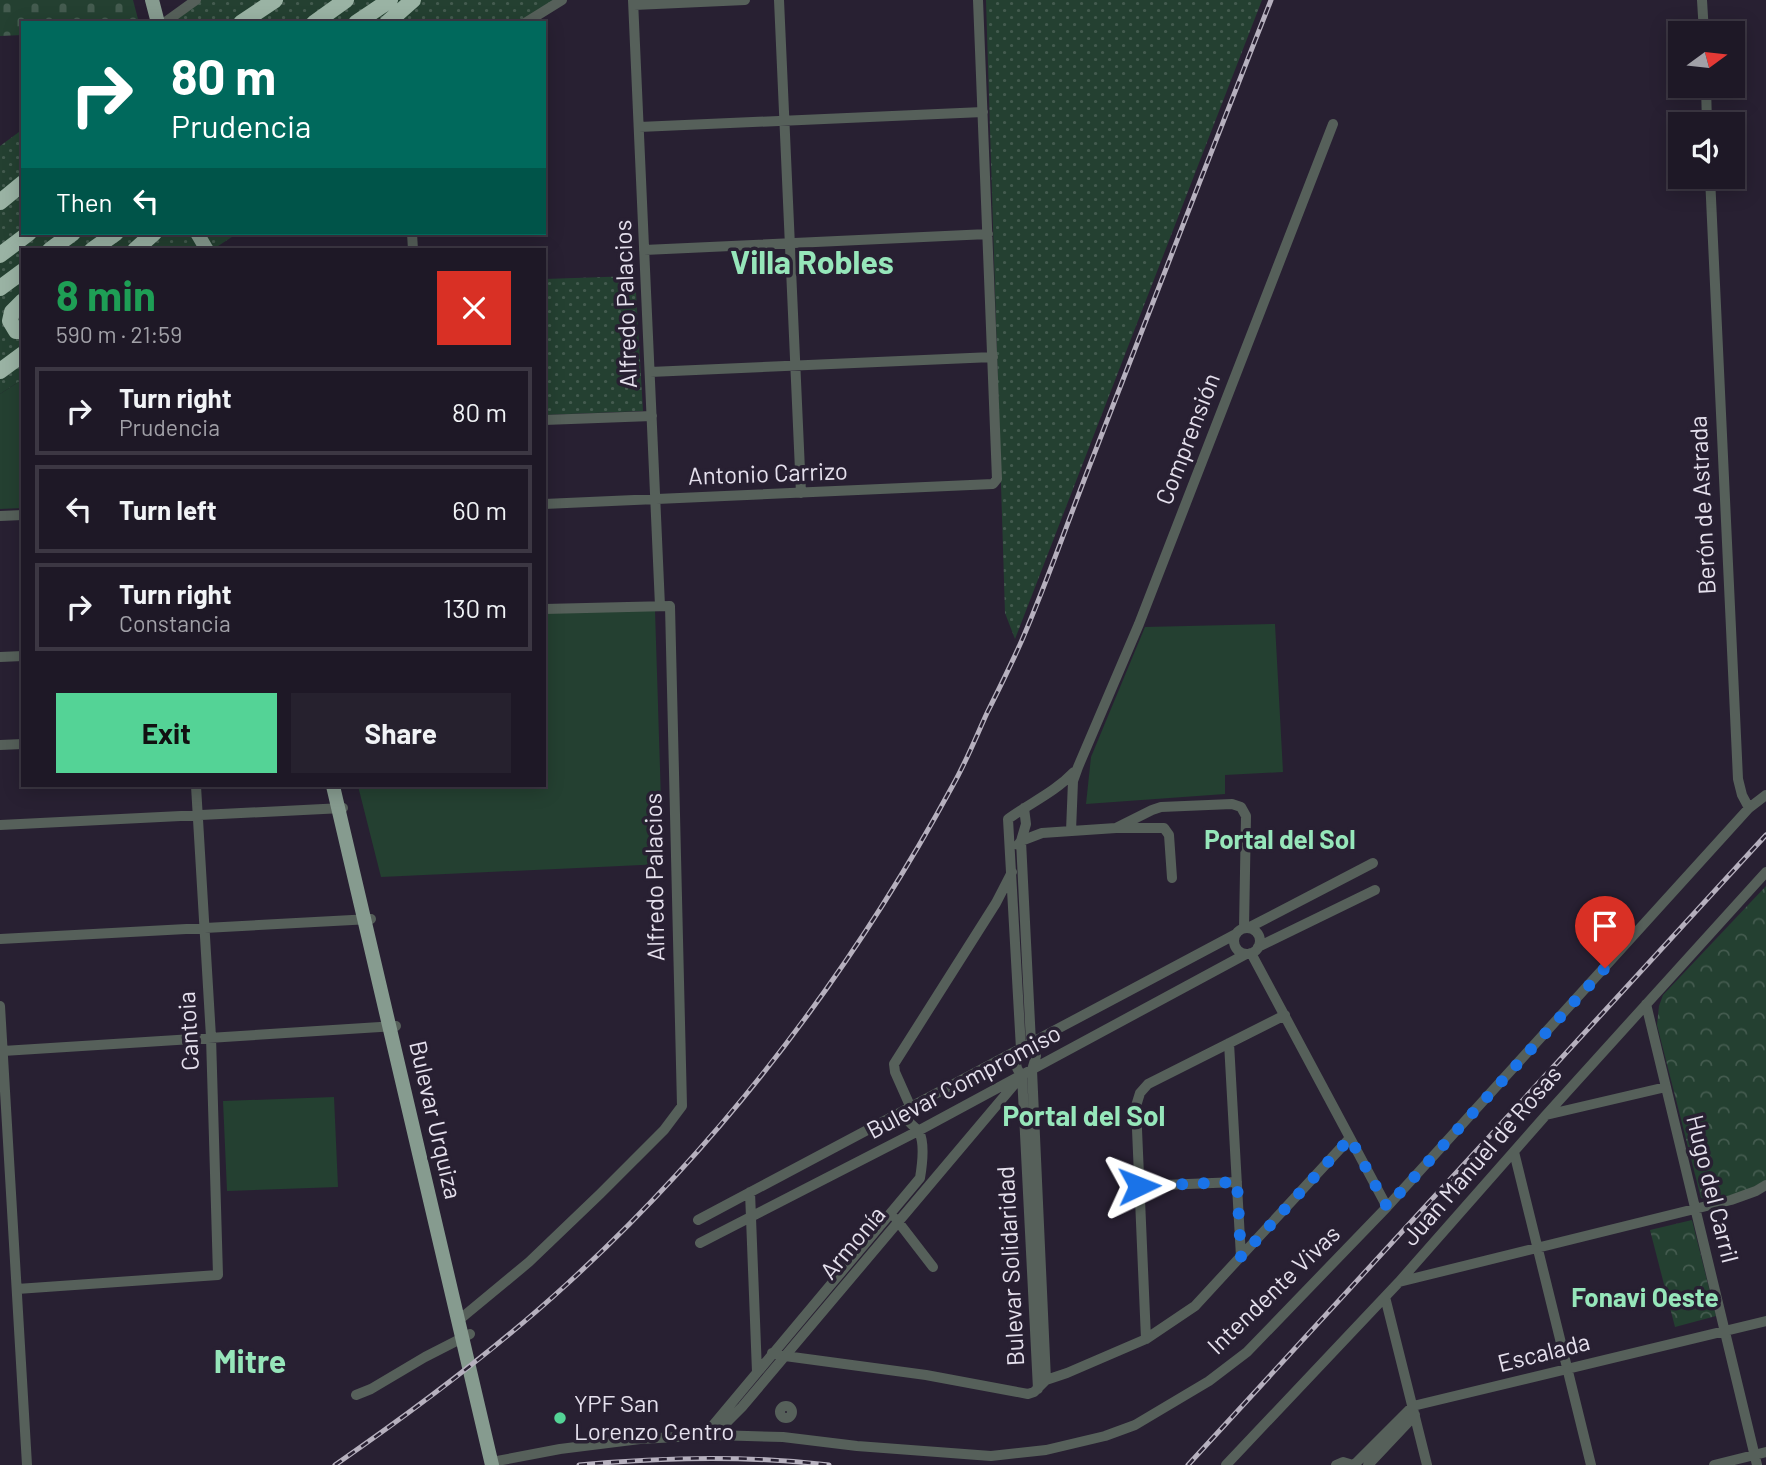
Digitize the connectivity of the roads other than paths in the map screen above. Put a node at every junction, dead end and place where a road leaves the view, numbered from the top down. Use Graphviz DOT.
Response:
graph roads {
  1 [pos="152,0"];
  2 [pos="196,0"];
  3 [pos="275,0"];
  4 [pos="346,0"];
  5 [pos="390,0"];
  6 [pos="413,0"];
  7 [pos="562,0"];
  8 [pos="745,0"];
  9 [pos="779,0"];
  10 [pos="978,0"];
  11 [pos="1702,0"];
  12 [pos="634,3"];
  13 [pos="157,21"];
  14 [pos="167,21"];
  15 [pos="244,21"];
  16 [pos="317,21"];
  17 [pos="359,21"];
  18 [pos="389,21"];
  19 [pos="528,21"];
  20 [pos="1703,21"];
  21 [pos="983,112"];
  22 [pos="784,121"];
  23 [pos="1333,124"];
  24 [pos="639,127"];
  25 [pos="21,185"];
  26 [pos="1711,189"];
  27 [pos="0,202"];
  28 [pos="988,234"];
  29 [pos="26,235"];
  30 [pos="70,235"];
  31 [pos="113,235"];
  32 [pos="153,235"];
  33 [pos="790,243"];
  34 [pos="53,248"];
  35 [pos="95,248"];
  36 [pos="137,248"];
  37 [pos="644,250"];
  38 [pos="0,255"];
  39 [pos="21,272"];
  40 [pos="0,288"];
  41 [pos="21,303"];
  42 [pos="21,331"];
  43 [pos="21,355"];
  44 [pos="993,357"];
  45 [pos="795,365"];
  46 [pos="0,371"];
  47 [pos="650,372"];
  48 [pos="652,416"];
  49 [pos="546,420"];
  50 [pos="801,493"];
  51 [pos="655,499"];
  52 [pos="546,503"];
  53 [pos="21,515"];
  54 [pos="0,516"];
  55 [pos="665,606"];
  56 [pos="546,609"];
  57 [pos="21,656"];
  58 [pos="0,657"];
  59 [pos="21,744"];
  60 [pos="0,745"];
  61 [pos="1078,767"];
  62 [pos="197,787"];
  63 [pos="333,787"];
  64 [pos="339,787"];
  65 [pos="1766,795"];
  66 [pos="341,808"];
  67 [pos="1024,808"];
  68 [pos="1749,808"];
  69 [pos="198,815"];
  70 [pos="0,825"];
  71 [pos="1116,828"];
  72 [pos="1071,831"];
  73 [pos="1021,841"];
  74 [pos="1011,852"];
  75 [pos="1373,863"];
  76 [pos="1012,872"];
  77 [pos="1766,872"];
  78 [pos="1172,878"];
  79 [pos="1375,890"];
  80 [pos="368,919"];
  81 [pos="204,928"];
  82 [pos="1243,930"];
  83 [pos="0,939"];
  84 [pos="1252,951"];
  85 [pos="1646,1004"];
  86 [pos="0,1008"];
  87 [pos="1285,1015"];
  88 [pos="393,1026"];
  89 [pos="211,1037"];
  90 [pos="1229,1043"];
  91 [pos="1026,1046"];
  92 [pos="3,1051"];
  93 [pos="1027,1072"];
  94 [pos="1666,1087"];
  95 [pos="911,1108"];
  96 [pos="1546,1115"];
  97 [pos="918,1131"];
  98 [pos="1350,1138"];
  99 [pos="1514,1152"];
  100 [pos="1237,1182"];
  101 [pos="1766,1185"];
  102 [pos="1139,1186"];
  103 [pos="750,1192"];
  104 [pos="1387,1207"];
  105 [pos="1695,1208"];
  106 [pos="891,1212"];
  107 [pos="750,1218"];
  108 [pos="698,1220"];
  109 [pos="898,1223"];
  110 [pos="700,1243"];
  111 [pos="1537,1248"];
  112 [pos="1241,1257"];
  113 [pos="933,1267"];
  114 [pos="1399,1282"];
  115 [pos="16,1289"];
  116 [pos="1385,1297"];
  117 [pos="462,1318"];
  118 [pos="1766,1321"];
  119 [pos="1725,1331"];
  120 [pos="466,1336"];
  121 [pos="1146,1339"];
  122 [pos="772,1353"];
  123 [pos="785,1356"];
  124 [pos="1567,1368"];
  125 [pos="757,1372"];
  126 [pos="1046,1380"];
  127 [pos="1038,1389"];
  128 [pos="356,1395"];
  129 [pos="1414,1410"];
  130 [pos="785,1418"];
  131 [pos="709,1435"];
  132 [pos="783,1437"];
  133 [pos="1759,1457"];
  134 [pos="495,1463"];
  135 [pos="27,1465"];
  136 [pos="1226,1465"];
  137 [pos="1336,1465"];
  138 [pos="1353,1465"];
  139 [pos="1368,1465"];
  140 [pos="1427,1465"];
  141 [pos="1591,1465"];
  142 [pos="1714,1465"];
  1 -- 13 [label="main road"];
  2 -- 14 [label="street"];
  3 -- 15 [label="highway"];
  4 -- 16 [label="highway"];
  5 -- 17 [label="highway"];
  6 -- 18 [label="highway"];
  7 -- 19 [label="street"];
  8 -- 12 [label="street"];
  9 -- 22 [label="street"];
  10 -- 21 [label="street"];
  11 -- 20 [label="street"];
  12 -- 24 [label="street, Alfredo Palacios"];
  21 -- 22 [label="street"];
  21 -- 28 [label="street"];
  22 -- 24 [label="street"];
  22 -- 33 [label="street"];
  23 -- 61 [label="street, Comprensión"];
  24 -- 37 [label="street, Alfredo Palacios"];
  25 -- 27 [label="highway"];
  26 -- 68 [label="street, Berón de Astrada"];
  28 -- 33 [label="street"];
  28 -- 44 [label="street"];
  29 -- 38 [label="highway"];
  30 -- 34 [label="highway"];
  31 -- 35 [label="highway"];
  32 -- 36 [label="highway"];
  33 -- 37 [label="street"];
  33 -- 45 [label="street"];
  37 -- 47 [label="street, Alfredo Palacios"];
  39 -- 40 [label="highway"];
  41 -- 42 [label="highway"];
  43 -- 46 [label="highway"];
  44 -- 45 [label="street"];
  44 -- 50 [label="street, Antonio Carrizo"];
  45 -- 47 [label="street"];
  45 -- 50 [label="street"];
  47 -- 48 [label="street, Alfredo Palacios"];
  48 -- 49 [label="street"];
  48 -- 51 [label="street, Alfredo Palacios"];
  50 -- 51 [label="street, Antonio Carrizo"];
  51 -- 52 [label="street, Antonio Carrizo"];
  51 -- 55 [label="street, Alfredo Palacios"];
  53 -- 54 [label="street"];
  55 -- 56 [label="street"];
  55 -- 117 [label="street, Alfredo Palacios"];
  57 -- 58 [label="street"];
  59 -- 60 [label="street"];
  61 -- 67 [label="street, Comprensión"];
  61 -- 72 [label="street, Comprensión"];
  62 -- 69 [label="street, Cantoia"];
  63 -- 66 [label="main road, Bulevar Urquiza"];
  64 -- 66 [label="main road, Bulevar Urquiza"];
  65 -- 68 [label="street"];
  66 -- 69 [label="street"];
  66 -- 80 [label="main road, Bulevar Urquiza"];
  67 -- 73 [label="street, Bulevar Solidaridad"];
  67 -- 74 [label="street, Bulevar Solidaridad"];
  68 -- 104 [label="street, Intendente Vivas"];
  69 -- 70 [label="street"];
  69 -- 81 [label="street, Cantoia"];
  71 -- 72 [label="street"];
  71 -- 78 [label="street"];
  71 -- 82 [label="street"];
  72 -- 73 [label="street"];
  73 -- 74 [label="street"];
  73 -- 91 [label="street, Bulevar Solidaridad"];
  74 -- 76 [label="street, Bulevar Solidaridad"];
  75 -- 82 [label="street, Bulevar Compromiso"];
  76 -- 91 [label="street, Bulevar Solidaridad"];
  76 -- 95 [label="street"];
  77 -- 85 [label="street, Juan Manuel de Rosas"];
  79 -- 84 [label="street, Bulevar Compromiso"];
  80 -- 81 [label="street"];
  80 -- 88 [label="main road, Bulevar Urquiza"];
  81 -- 83 [label="street"];
  81 -- 89 [label="street, Cantoia"];
  82 -- 84 [label="street"];
  82 -- 84 [label="street"];
  82 -- 91 [label="street, Bulevar Compromiso"];
  84 -- 87 [label="street"];
  84 -- 93 [label="street, Bulevar Compromiso"];
  85 -- 94 [label="street, Hugo del Carril"];
  85 -- 96 [label="street, Juan Manuel de Rosas"];
  86 -- 92 [label="street"];
  87 -- 90 [label="street"];
  87 -- 98 [label="street"];
  88 -- 89 [label="street"];
  88 -- 117 [label="main road, Bulevar Urquiza"];
  89 -- 92 [label="street"];
  89 -- 115 [label="street, Cantoia"];
  90 -- 100 [label="street"];
  90 -- 102 [label="street"];
  91 -- 93 [label="street, Bulevar Solidaridad"];
  91 -- 93 [label="street, Bulevar Solidaridad"];
  91 -- 95 [label="street, Bulevar Compromiso"];
  92 -- 115 [label="street"];
  93 -- 97 [label="street, Bulevar Compromiso"];
  93 -- 109 [label="street, Armonía"];
  93 -- 126 [label="street, Bulevar Solidaridad"];
  93 -- 127 [label="street, Bulevar Solidaridad"];
  94 -- 96 [label="street"];
  94 -- 105 [label="street, Hugo del Carril"];
  95 -- 97 [label="street"];
  95 -- 103 [label="street, Bulevar Compromiso"];
  96 -- 99 [label="street, Juan Manuel de Rosas"];
  97 -- 106 [label="street, Armonía"];
  97 -- 107 [label="street, Bulevar Compromiso"];
  98 -- 104 [label="street"];
  98 -- 112 [label="street"];
  99 -- 111 [label="street"];
  99 -- 114 [label="street, Juan Manuel de Rosas"];
  100 -- 102 [label="street"];
  100 -- 112 [label="street"];
  101 -- 105 [label="street"];
  102 -- 121 [label="street"];
  103 -- 107 [label="street"];
  103 -- 108 [label="street, Bulevar Compromiso"];
  104 -- 132 [label="street, Intendente Vivas"];
  105 -- 111 [label="street"];
  105 -- 119 [label="street, Hugo del Carril"];
  106 -- 109 [label="street"];
  106 -- 122 [label="street, Armonía"];
  107 -- 110 [label="street, Bulevar Compromiso"];
  107 -- 125 [label="street"];
  109 -- 113 [label="street"];
  109 -- 123 [label="street, Armonía"];
  111 -- 114 [label="street"];
  111 -- 124 [label="street"];
  112 -- 121 [label="street"];
  114 -- 116 [label="street, Juan Manuel de Rosas"];
  115 -- 135 [label="street"];
  116 -- 129 [label="street"];
  116 -- 136 [label="street, Juan Manuel de Rosas"];
  117 -- 120 [label="main road, Bulevar Urquiza"];
  118 -- 119 [label="street, Escalada"];
  119 -- 124 [label="street, Escalada"];
  119 -- 133 [label="street, Hugo del Carril"];
  120 -- 128 [label="street"];
  120 -- 134 [label="main road, Bulevar Urquiza"];
  121 -- 126 [label="street"];
  122 -- 123 [label="street"];
  122 -- 125 [label="street, Armonía"];
  123 -- 127 [label="street"];
  123 -- 131 [label="street, Armonía"];
  124 -- 129 [label="street, Escalada"];
  124 -- 141 [label="street"];
  125 -- 131 [label="street, Armonía"];
  126 -- 127 [label="street"];
  129 -- 138 [label="street"];
  129 -- 139 [label="street"];
  129 -- 140 [label="street"];
  130 -- 132 [label="street"];
  131 -- 132 [label="street, Intendente Vivas"];
  131 -- 134 [label="street, Intendente Vivas"];
  133 -- 142 [label="street"];
  137 -- 138 [label="street"];
}
